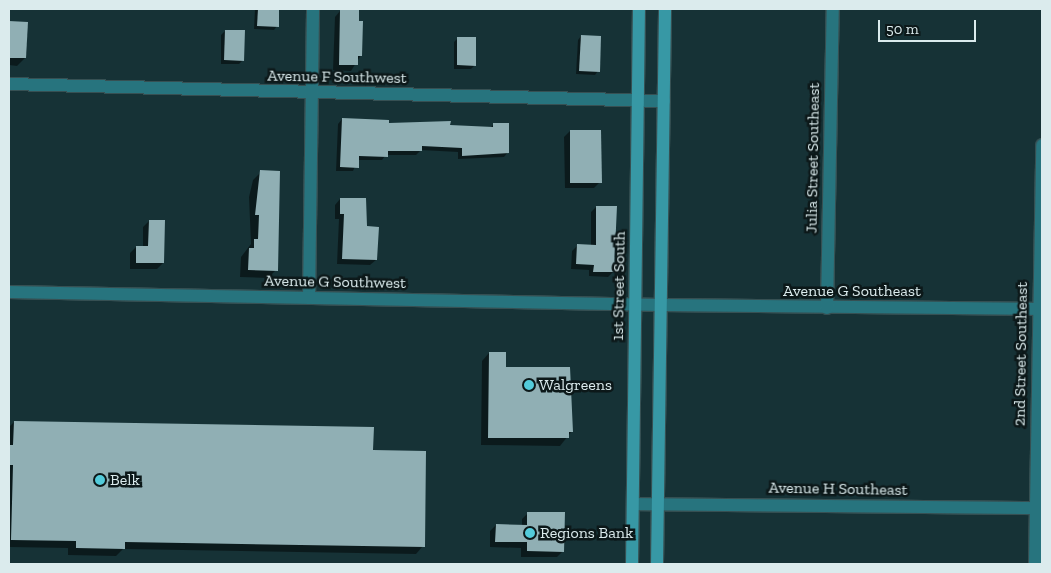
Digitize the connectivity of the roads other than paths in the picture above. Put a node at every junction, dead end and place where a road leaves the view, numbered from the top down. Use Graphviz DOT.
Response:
graph roads {
  1 [pos="313,9"];
  2 [pos="639,9"];
  3 [pos="665,9"];
  4 [pos="833,9"];
  5 [pos="9,84"];
  6 [pos="312,92"];
  7 [pos="664,101"];
  8 [pos="638,102"];
  9 [pos="1042,145"];
  10 [pos="9,292"];
  11 [pos="309,298"];
  12 [pos="634,304"];
  13 [pos="661,305"];
  14 [pos="827,308"];
  15 [pos="1040,309"];
  16 [pos="633,504"];
  17 [pos="659,504"];
  18 [pos="1039,508"];
  19 [pos="632,564"];
  20 [pos="657,564"];
  21 [pos="1035,564"];
  1 -- 6 [label="street"];
  2 -- 8 [label="main road, 1st Street South"];
  3 -- 7 [label="main road"];
  4 -- 14 [label="street, Julia Street Southeast"];
  5 -- 6 [label="street, Avenue F Southwest"];
  6 -- 8 [label="street, Avenue F Southwest"];
  6 -- 11 [label="street"];
  7 -- 8 [label="street, Avenue F Southwest"];
  7 -- 13 [label="main road"];
  8 -- 12 [label="main road, 1st Street South"];
  9 -- 15 [label="street, 2nd Street Southeast"];
  10 -- 11 [label="street, Avenue G Southwest"];
  11 -- 12 [label="street, Avenue G Southwest"];
  12 -- 13 [label="street, Avenue G Southwest"];
  12 -- 16 [label="main road, 1st Street South"];
  13 -- 14 [label="street, Avenue G Southeast"];
  13 -- 17 [label="main road"];
  14 -- 15 [label="street, Avenue G Southeast"];
  15 -- 18 [label="street, 2nd Street Southeast"];
  16 -- 17 [label="street, Avenue H Southeast"];
  16 -- 19 [label="main road, 1st Street South"];
  17 -- 18 [label="street, Avenue H Southeast"];
  17 -- 20 [label="main road"];
  18 -- 21 [label="street, 2nd Street Southeast"];
}
